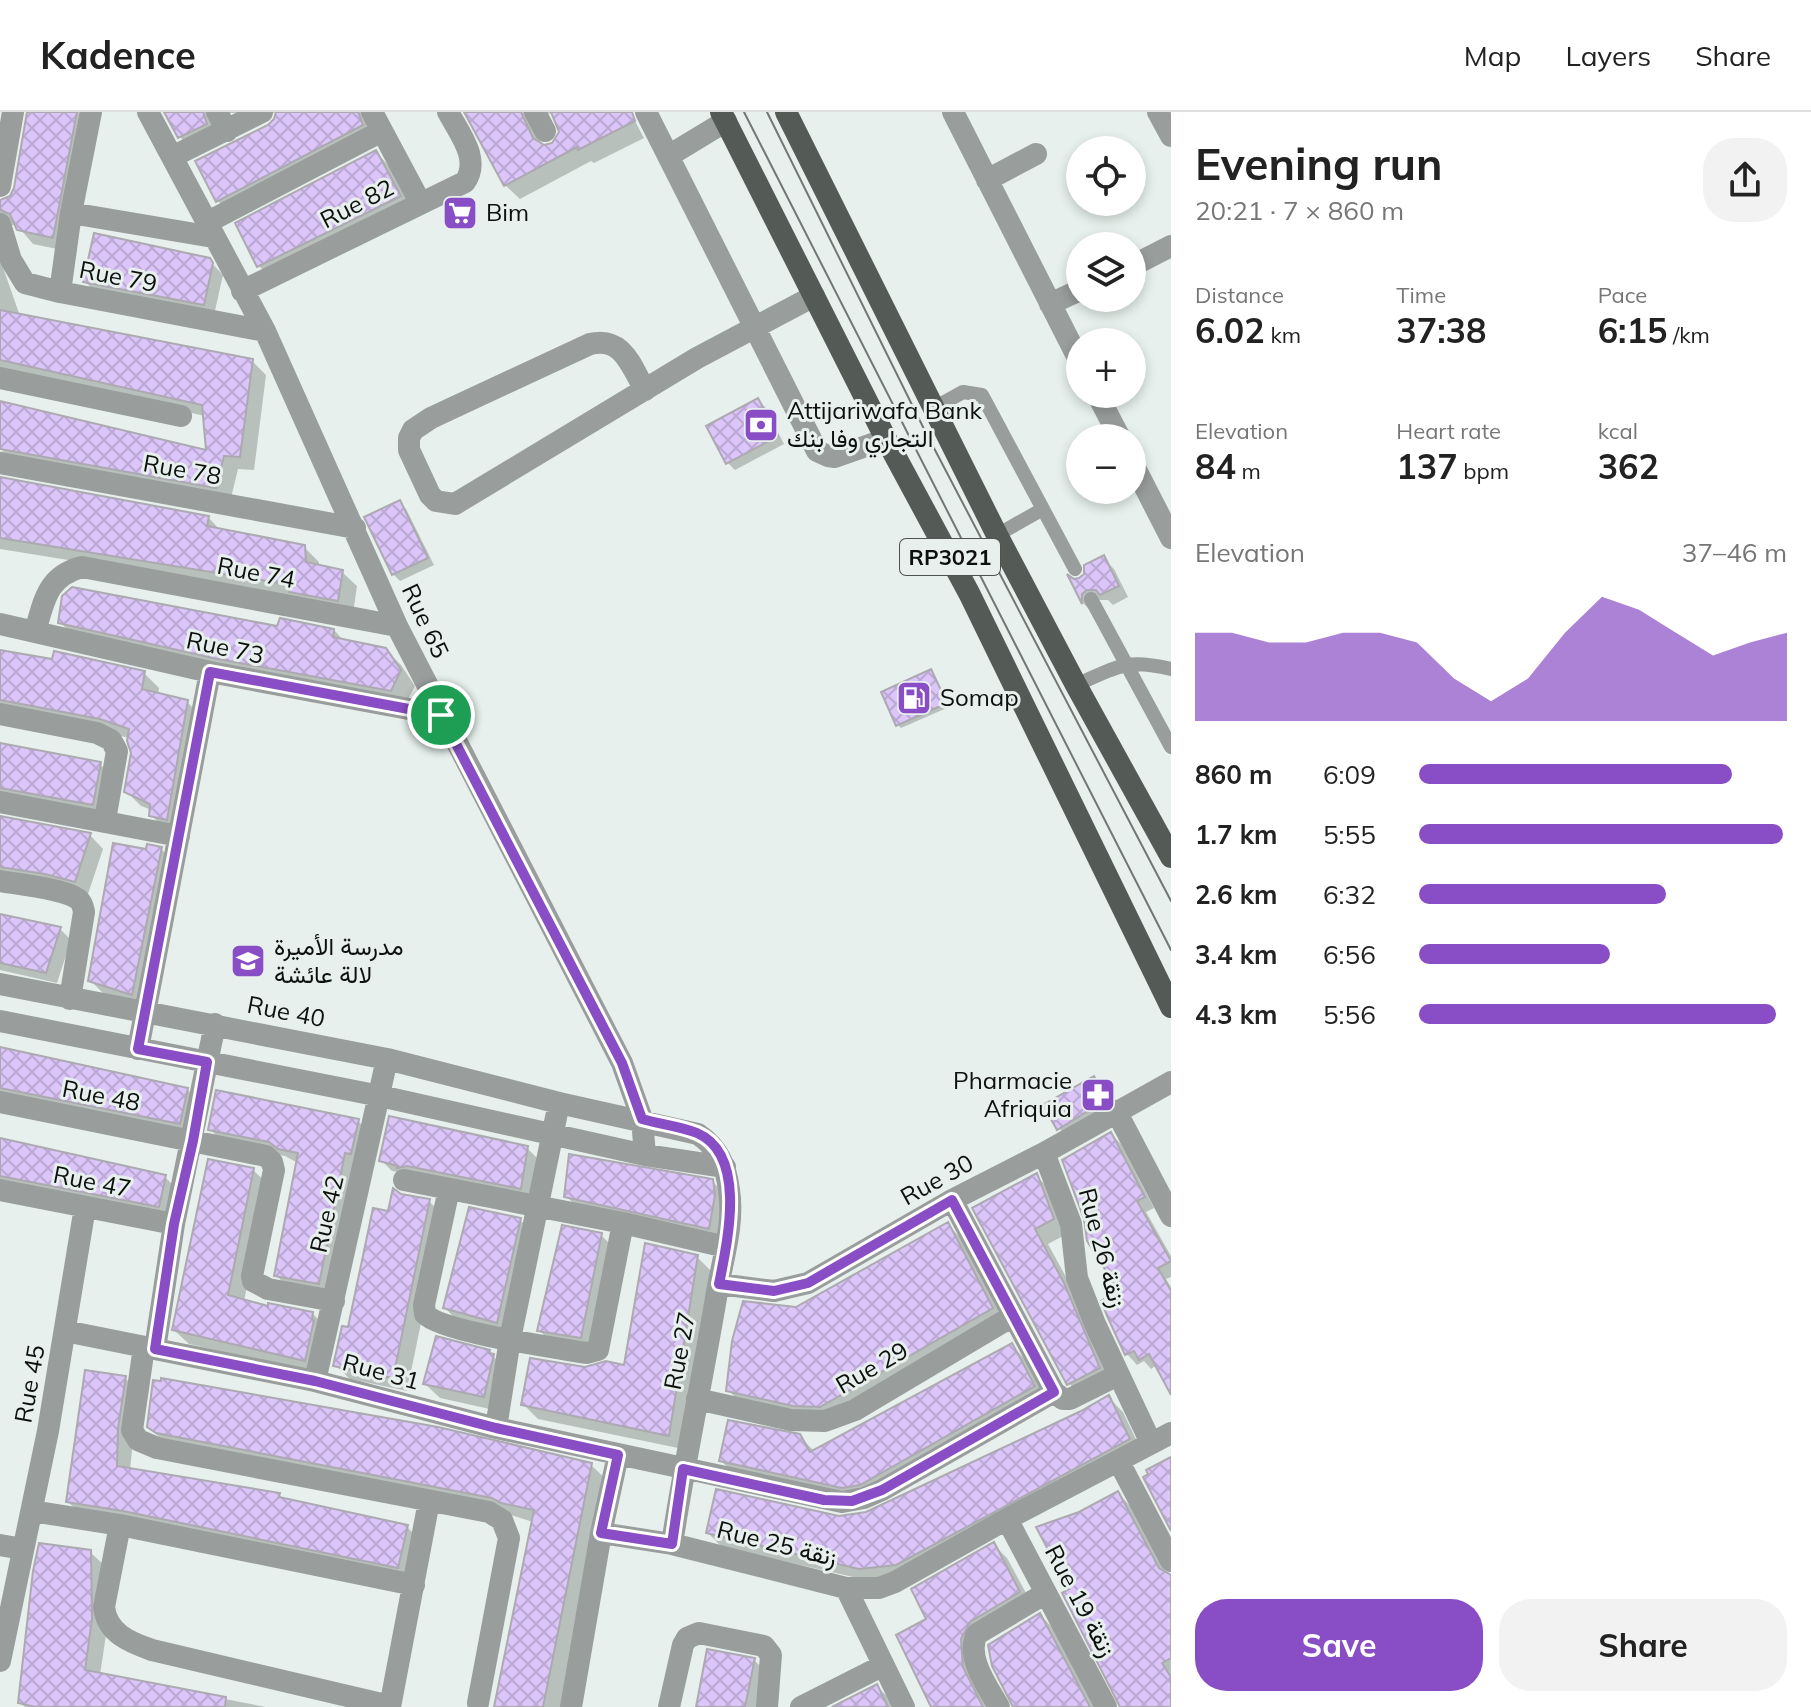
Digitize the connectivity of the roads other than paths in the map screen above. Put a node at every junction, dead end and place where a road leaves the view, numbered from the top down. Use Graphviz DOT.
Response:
graph roads {
  1 [pos="13,112"];
  2 [pos="91,112"];
  3 [pos="148,112"];
  4 [pos="262,112"];
  5 [pos="448,112"];
  6 [pos="646,112"];
  7 [pos="786,112"];
  8 [pos="953,112"];
  9 [pos="1158,112"];
  10 [pos="724,117"];
  11 [pos="222,121"];
  12 [pos="377,121"];
  13 [pos="1171,136"];
  14 [pos="1036,154"];
  15 [pos="670,155"];
  16 [pos="172,157"];
  17 [pos="987,180"];
  18 [pos="0,186"];
  19 [pos="420,202"];
  20 [pos="71,213"];
  21 [pos="0,224"];
  22 [pos="209,230"];
  23 [pos="1171,246"];
  24 [pos="1146,259"];
  25 [pos="242,291"];
  26 [pos="60,292"];
  27 [pos="814,296"];
  28 [pos="1066,297"];
  29 [pos="1050,304"];
  30 [pos="755,327"];
  31 [pos="265,331"];
  32 [pos="1066,335"];
  33 [pos="0,378"];
  34 [pos="645,390"];
  35 [pos="934,408"];
  36 [pos="181,416"];
  37 [pos="886,439"];
  38 [pos="0,463"];
  39 [pos="1146,489"];
  40 [pos="1043,509"];
  41 [pos="355,528"];
  42 [pos="997,535"];
  43 [pos="1171,538"];
  44 [pos="1075,569"];
  45 [pos="1091,599"];
  46 [pos="0,624"];
  47 [pos="397,626"];
  48 [pos="35,632"];
  49 [pos="1126,663"];
  50 [pos="1171,669"];
  51 [pos="210,672"];
  52 [pos="1076,685"];
  53 [pos="0,714"];
  54 [pos="441,715"];
  55 [pos="1171,747"];
  56 [pos="0,802"];
  57 [pos="105,820"];
  58 [pos="179,836"];
  59 [pos="1170,851"];
  60 [pos="0,881"];
  61 [pos="0,984"];
  62 [pos="70,999"];
  63 [pos="1171,1007"];
  64 [pos="146,1012"];
  65 [pos="0,1021"];
  66 [pos="215,1024"];
  67 [pos="138,1049"];
  68 [pos="387,1059"];
  69 [pos="207,1062"];
  70 [pos="1171,1082"];
  71 [pos="380,1096"];
  72 [pos="0,1102"];
  73 [pos="559,1103"];
  74 [pos="1116,1111"];
  75 [pos="642,1119"];
  76 [pos="553,1134"];
  77 [pos="193,1141"];
  78 [pos="1044,1153"];
  79 [pos="645,1155"];
  80 [pos="725,1167"];
  81 [pos="404,1180"];
  82 [pos="449,1189"];
  83 [pos="0,1190"];
  84 [pos="952,1200"];
  85 [pos="85,1207"];
  86 [pos="538,1207"];
  87 [pos="1171,1216"];
  88 [pos="623,1223"];
  89 [pos="174,1224"];
  90 [pos="726,1247"];
  91 [pos="719,1284"];
  92 [pos="334,1301"];
  93 [pos="1013,1316"];
  94 [pos="65,1331"];
  95 [pos="510,1339"];
  96 [pos="150,1348"];
  97 [pos="1118,1375"];
  98 [pos="315,1381"];
  99 [pos="1054,1392"];
  100 [pos="697,1399"];
  101 [pos="496,1428"];
  102 [pos="1161,1438"];
  103 [pos="618,1455"];
  104 [pos="1119,1462"];
  105 [pos="683,1469"];
  106 [pos="429,1501"];
  107 [pos="32,1511"];
  108 [pos="1007,1519"];
  109 [pos="120,1525"];
  110 [pos="601,1533"];
  111 [pos="672,1544"];
  112 [pos="0,1545"];
  113 [pos="23,1549"];
  114 [pos="1171,1561"];
  115 [pos="414,1585"];
  116 [pos="846,1588"];
  117 [pos="1046,1593"];
  118 [pos="4,1628"];
  119 [pos="0,1661"];
  120 [pos="882,1666"];
  121 [pos="478,1703"];
  122 [pos="390,1707"];
  123 [pos="571,1707"];
  124 [pos="669,1707"];
  125 [pos="767,1707"];
  126 [pos="801,1707"];
  127 [pos="904,1707"];
  128 [pos="999,1707"];
  129 [pos="1106,1707"];
  1 -- 18 [label="street"];
  2 -- 20 [label="street"];
  3 -- 16 [label="street, Rue 65"];
  4 -- 11 [label="street"];
  5 -- 19 [label="street, Rue 82"];
  6 -- 15 [label="street"];
  7 -- 35 [label="main road, RP3021"];
  8 -- 17 [label="street"];
  9 -- 13 [label="street"];
  10 -- 15 [label="street"];
  10 -- 27 [label="main road, RP3021"];
  11 -- 16 [label="street"];
  12 -- 19 [label="street"];
  12 -- 22 [label="street"];
  14 -- 17 [label="street"];
  15 -- 30 [label="street"];
  16 -- 22 [label="street, Rue 65"];
  17 -- 29 [label="street"];
  19 -- 25 [label="street, Rue 82"];
  20 -- 22 [label="street"];
  20 -- 26 [label="street"];
  21 -- 26 [label="street, Rue 79"];
  22 -- 25 [label="street, Rue 65"];
  23 -- 24 [label="street"];
  25 -- 31 [label="street, Rue 65"];
  26 -- 31 [label="street, Rue 79"];
  27 -- 30 [label="street"];
  27 -- 37 [label="main road, RP3021"];
  28 -- 29 [label="street"];
  29 -- 32 [label="street"];
  30 -- 34 [label="street"];
  30 -- 37 [label="street"];
  31 -- 41 [label="street, Rue 65"];
  33 -- 36 [label="street"];
  34 -- 34 [label="street"];
  35 -- 40 [label="lane"];
  35 -- 42 [label="main road, RP3021"];
  37 -- 63 [label="main road, RP3021"];
  38 -- 41 [label="street, Rue 78"];
  39 -- 43 [label="street"];
  40 -- 42 [label="lane"];
  40 -- 44 [label="lane"];
  41 -- 47 [label="street, Rue 65"];
  42 -- 52 [label="main road, RP3021"];
  45 -- 49 [label="lane"];
  46 -- 48 [label="street, Rue 73"];
  47 -- 48 [label="street, Rue 74"];
  47 -- 54 [label="street, Rue 65"];
  48 -- 51 [label="street, Rue 73"];
  49 -- 50 [label="lane"];
  49 -- 52 [label="lane"];
  49 -- 55 [label="lane"];
  51 -- 54 [label="street, Rue 73"];
  51 -- 58 [label="street"];
  52 -- 59 [label="main road, RP3021"];
  53 -- 57 [label="street"];
  54 -- 75 [label="street, Rue 65"];
  56 -- 57 [label="street"];
  57 -- 58 [label="street"];
  58 -- 64 [label="street"];
  60 -- 62 [label="street"];
  61 -- 62 [label="street, Rue 40"];
  62 -- 64 [label="street, Rue 40"];
  64 -- 66 [label="street, Rue 40"];
  64 -- 67 [label="street"];
  65 -- 67 [label="street"];
  66 -- 68 [label="street, Rue 40"];
  66 -- 69 [label="street"];
  67 -- 69 [label="street"];
  68 -- 71 [label="street, Rue 42"];
  68 -- 73 [label="street, Rue 40"];
  69 -- 71 [label="street"];
  69 -- 77 [label="street"];
  70 -- 74 [label="street, Rue 30"];
  71 -- 76 [label="street"];
  71 -- 92 [label="street, Rue 42"];
  72 -- 77 [label="street, Rue 48"];
  73 -- 75 [label="street, Rue 40"];
  73 -- 76 [label="street"];
  74 -- 78 [label="street, Rue 30"];
  74 -- 87 [label="street"];
  75 -- 79 [label="street, Rue 65"];
  75 -- 80 [label="street, Rue 40"];
  76 -- 79 [label="street"];
  76 -- 86 [label="street"];
  77 -- 89 [label="street"];
  77 -- 92 [label="street, Rue 48"];
  78 -- 84 [label="street, Rue 30"];
  78 -- 97 [label="street, Rue 26 زنقة"];
  79 -- 80 [label="street"];
  80 -- 90 [label="street, Rue 27"];
  81 -- 82 [label="street"];
  82 -- 86 [label="street"];
  82 -- 95 [label="street"];
  83 -- 85 [label="street, Rue 47"];
  84 -- 91 [label="street, Rue 30"];
  84 -- 93 [label="street"];
  85 -- 89 [label="street, Rue 47"];
  85 -- 94 [label="street, Rue 45"];
  86 -- 88 [label="street"];
  86 -- 95 [label="street"];
  88 -- 90 [label="street"];
  88 -- 95 [label="street"];
  89 -- 96 [label="street"];
  90 -- 91 [label="street, Rue 27"];
  91 -- 100 [label="street, Rue 27"];
  92 -- 98 [label="street, Rue 42"];
  93 -- 99 [label="street"];
  93 -- 100 [label="street, Rue 29"];
  94 -- 96 [label="street, Rue 31"];
  94 -- 107 [label="street, Rue 45"];
  95 -- 101 [label="street"];
  96 -- 98 [label="street, Rue 31"];
  96 -- 106 [label="street"];
  97 -- 99 [label="street"];
  97 -- 102 [label="street, Rue 26 زنقة"];
  98 -- 101 [label="street, Rue 31"];
  99 -- 105 [label="street, Rue 31"];
  100 -- 105 [label="street, Rue 27"];
  101 -- 103 [label="street, Rue 31"];
  102 -- 104 [label="street, Rue 25 زنقة"];
  103 -- 105 [label="street, Rue 31"];
  103 -- 110 [label="street"];
  104 -- 108 [label="street, Rue 25 زنقة"];
  104 -- 114 [label="street"];
  105 -- 111 [label="street, Rue 27"];
  106 -- 115 [label="street"];
  106 -- 121 [label="street"];
  107 -- 109 [label="street"];
  107 -- 113 [label="street, Rue 45"];
  108 -- 116 [label="street, Rue 25 زنقة"];
  108 -- 117 [label="street, Rue 19 زنقة"];
  109 -- 115 [label="street"];
  109 -- 122 [label="street"];
  110 -- 111 [label="street, Rue 25 زنقة"];
  110 -- 123 [label="street"];
  111 -- 116 [label="street, Rue 25 زنقة"];
  112 -- 113 [label="street"];
  113 -- 118 [label="street, Rue 45"];
  115 -- 122 [label="street"];
  116 -- 120 [label="street"];
  117 -- 128 [label="street"];
  117 -- 129 [label="street, Rue 19 زنقة"];
  118 -- 119 [label="street, Rue 45"];
  120 -- 126 [label="street"];
  120 -- 127 [label="street"];
  124 -- 125 [label="street"];
}
